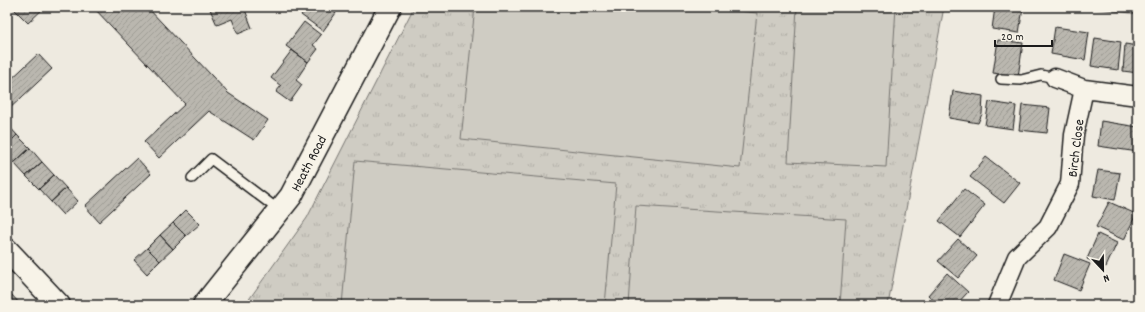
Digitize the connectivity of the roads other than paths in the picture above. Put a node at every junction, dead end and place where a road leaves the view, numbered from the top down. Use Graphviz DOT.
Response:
graph roads {
  1 [pos="389,7"];
  2 [pos="1055,78"];
  3 [pos="1001,79"];
  4 [pos="1084,89"];
  5 [pos="1138,96"];
  6 [pos="192,178"];
  7 [pos="280,211"];
  8 [pos="7,250"];
  9 [pos="59,305"];
  10 [pos="204,305"];
  11 [pos="997,305"];
  1 -- 7 [label="street, Heath Road"];
  2 -- 3 [label="lane"];
  2 -- 4 [label="street"];
  4 -- 5 [label="street"];
  4 -- 11 [label="street, Birch Close"];
  6 -- 7 [label="lane"];
  7 -- 10 [label="street, Heath Road"];
  8 -- 9 [label="street"];
}
